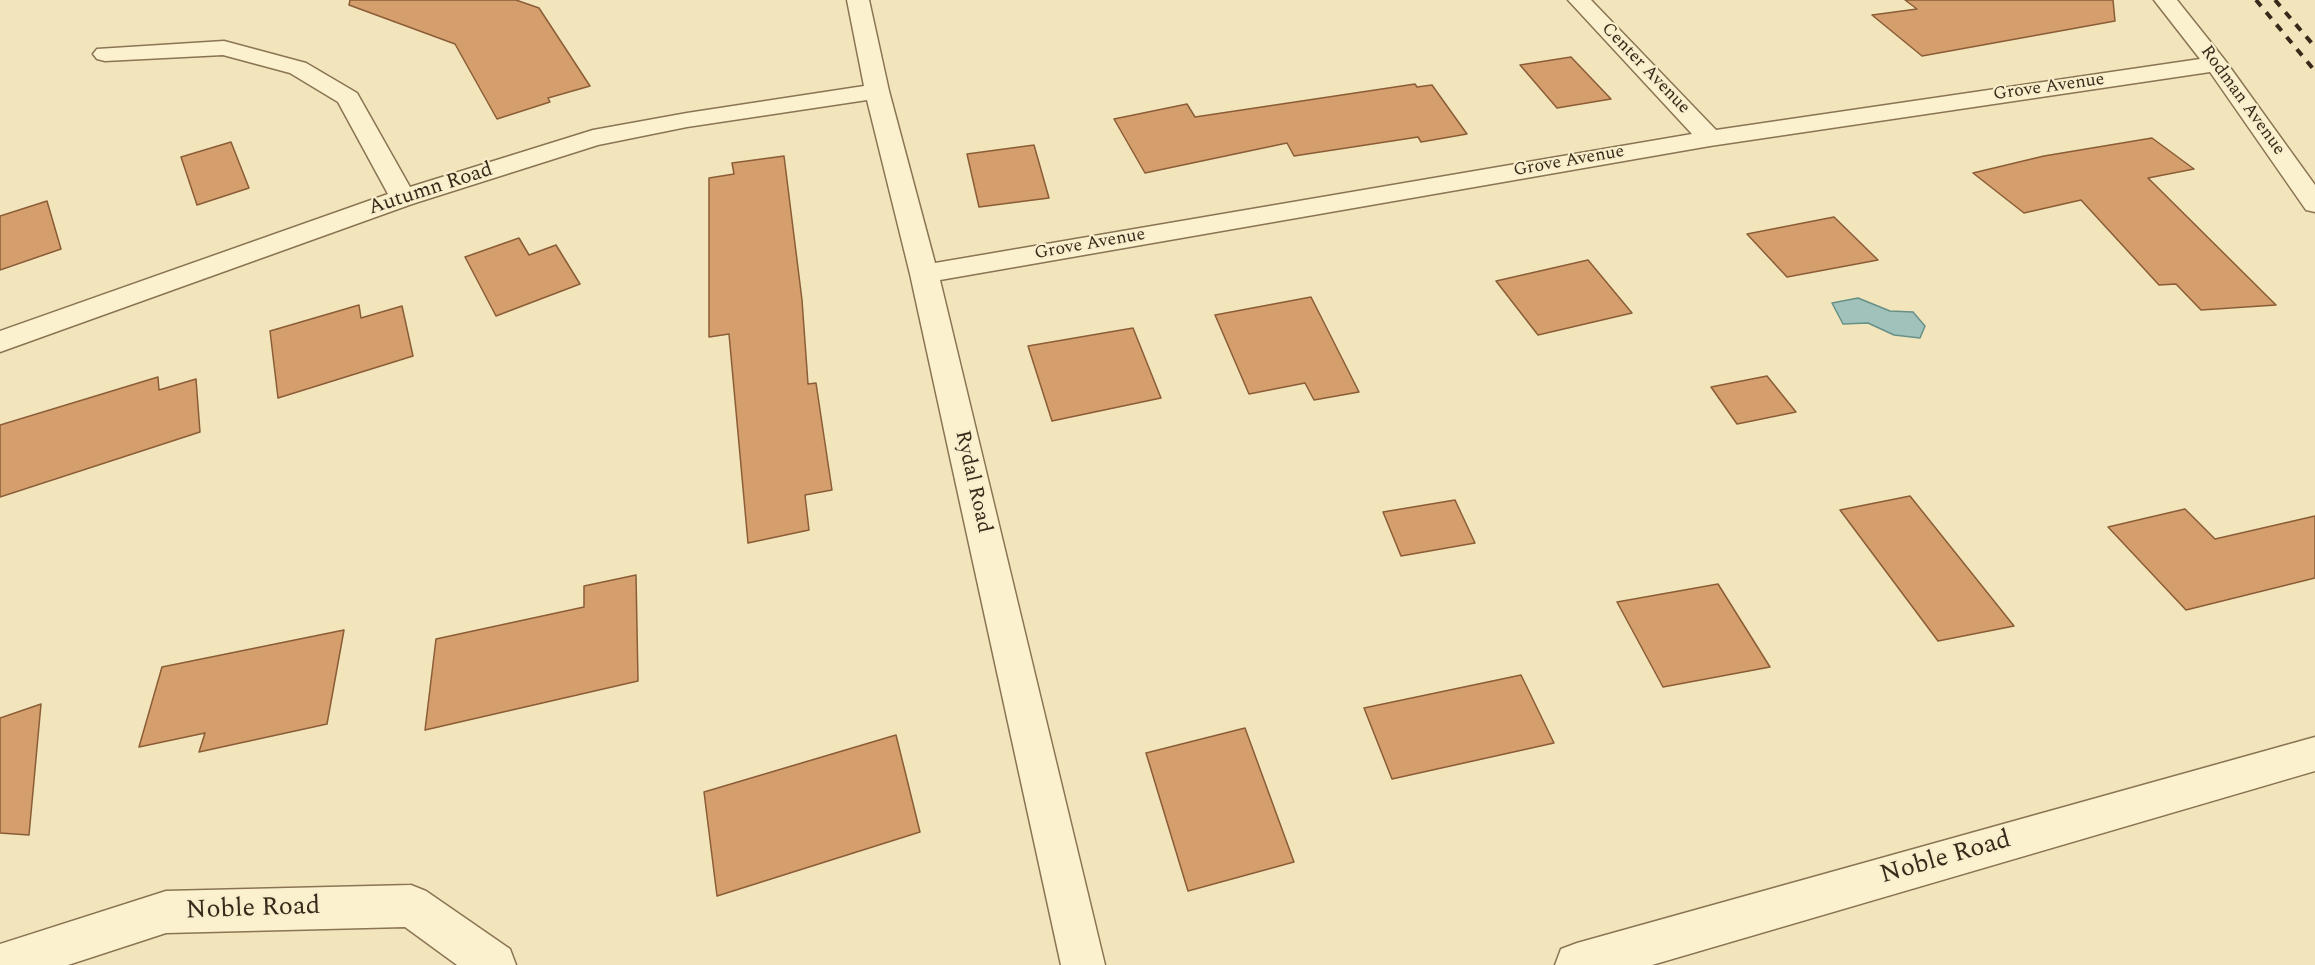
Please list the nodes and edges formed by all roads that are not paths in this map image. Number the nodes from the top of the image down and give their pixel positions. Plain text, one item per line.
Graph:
1 (858, 0) edge
2 (1579, 0) edge
3 (2165, 0) edge
4 (105, 54) dead end
5 (2217, 64) junction
6 (877, 92) junction
7 (1710, 138) junction
8 (403, 198) junction
9 (2315, 204) edge
10 (924, 274) junction
11 (0, 342) edge
12 (2315, 754) edge
13 (2, 965) edge
14 (494, 965) edge
15 (1083, 965) edge
16 (1577, 965) edge

1 - 6 street, Rydal Road
2 - 7 street, Center Avenue
3 - 5 street, Rodman Avenue
4 - 8 street
5 - 7 street, Grove Avenue
5 - 9 street, Rodman Avenue
6 - 8 street, Autumn Road
6 - 10 street, Rydal Road
7 - 10 street, Grove Avenue
8 - 11 street, Autumn Road
10 - 15 street, Rydal Road
12 - 16 street, Noble Road
13 - 14 street, Noble Road

